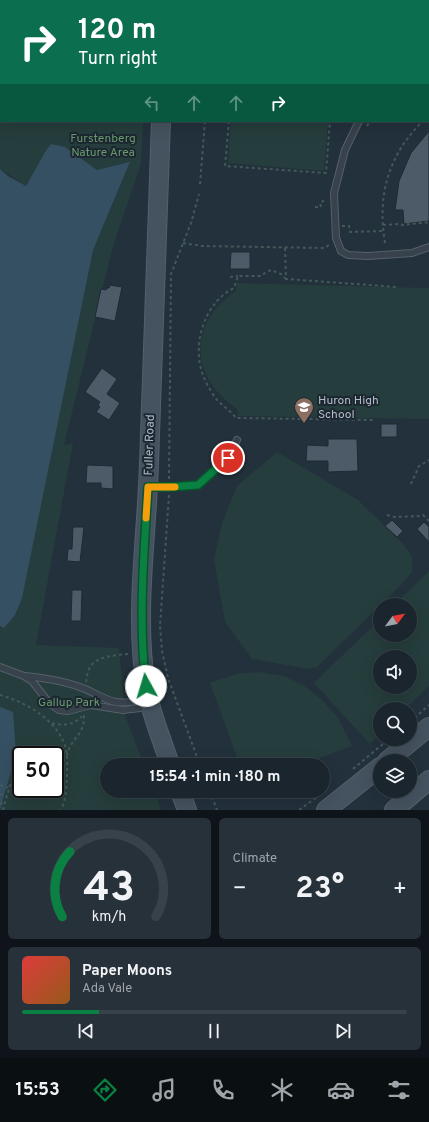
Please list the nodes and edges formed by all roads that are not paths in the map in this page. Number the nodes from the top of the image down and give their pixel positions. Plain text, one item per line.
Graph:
1 (161, 122) edge
2 (359, 122) edge
3 (429, 247) edge
4 (237, 440) dead end
5 (148, 487) junction
6 (0, 668) edge
7 (24, 676) junction
8 (150, 703) junction
9 (429, 726) edge
10 (395, 754) edge
11 (167, 758) edge
12 (373, 773) edge
13 (429, 780) edge
14 (183, 798) edge
15 (187, 810) edge
16 (326, 810) edge
17 (394, 810) edge

1 - 5 main road, Fuller Road
2 - 3 lane
4 - 5 lane
5 - 8 main road, Fuller Road
6 - 7 lane
7 - 8 lane
7 - 8 lane
8 - 11 main road, Fuller Road
9 - 10 main road
12 - 16 main road
13 - 17 main road
14 - 15 main road

